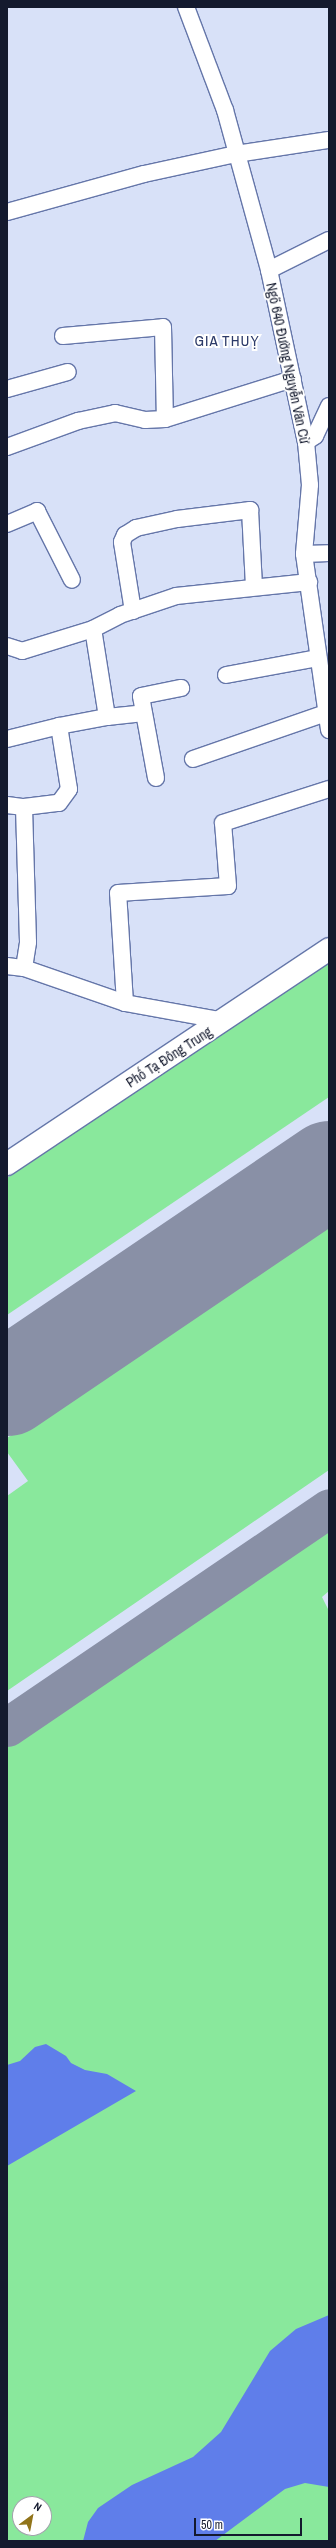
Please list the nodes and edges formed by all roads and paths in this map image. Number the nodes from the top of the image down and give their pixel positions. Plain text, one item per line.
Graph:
1 (186, 7) edge
2 (329, 140) edge
3 (236, 154) junction
4 (7, 212) edge
5 (329, 240) edge
6 (269, 270) junction
7 (63, 336) dead end
8 (68, 372) dead end
9 (292, 379) junction
10 (7, 389) edge
11 (329, 406) edge
12 (165, 419) junction
13 (306, 442) junction
14 (8, 443) edge
15 (7, 524) edge
16 (329, 553) edge
17 (304, 554) junction
18 (72, 580) dead end
19 (309, 582) junction
20 (254, 587) junction
21 (132, 611) junction
22 (93, 629) junction
23 (7, 646) edge
24 (318, 658) junction
25 (226, 675) dead end
26 (324, 677) edge
27 (181, 688) dead end
28 (144, 713) junction
29 (326, 713) junction
30 (107, 717) junction
31 (59, 726) junction
32 (329, 730) edge
33 (7, 739) edge
34 (193, 759) dead end
35 (156, 778) dead end
36 (329, 789) edge
37 (7, 805) edge
38 (24, 807) junction
39 (329, 949) edge
40 (7, 966) edge
41 (24, 968) junction
42 (125, 1003) junction
43 (224, 1021) junction
44 (7, 1164) edge

1 - 3 street, Ngõ 640 Đường Nguyễn Văn Cừ
2 - 3 street
3 - 4 street
3 - 6 street, Ngõ 640 Đường Nguyễn Văn Cừ
5 - 6 street
6 - 9 street, Ngõ 640 Đường Nguyễn Văn Cừ
7 - 12 street
8 - 10 street
9 - 12 street
9 - 13 street, Ngõ 640 Đường Nguyễn Văn Cừ
11 - 13 street
12 - 14 street
13 - 17 street, Ngõ 640 Đường Nguyễn Văn Cừ
15 - 18 street
16 - 17 street
17 - 19 street, Ngõ 640 Đường Nguyễn Văn Cừ
19 - 20 street
19 - 24 street, Ngõ 640 Đường Nguyễn Văn Cừ
20 - 21 street
20 - 21 street
21 - 22 street
22 - 23 street
22 - 30 street
24 - 25 street
24 - 26 street, Ngõ 640 Đường Nguyễn Văn Cừ
26 - 29 street, Ngõ 640 Đường Nguyễn Văn Cừ
27 - 28 street
28 - 30 street
28 - 35 street
29 - 32 street, Ngõ 640 Đường Nguyễn Văn Cừ
29 - 34 street
30 - 31 street
31 - 33 street
31 - 38 street
36 - 42 street
37 - 38 street
38 - 41 street
39 - 43 street, Phố Tạ Đông Trung
40 - 41 street
41 - 42 street
42 - 43 street
43 - 44 street, Phố Tạ Đông Trung

